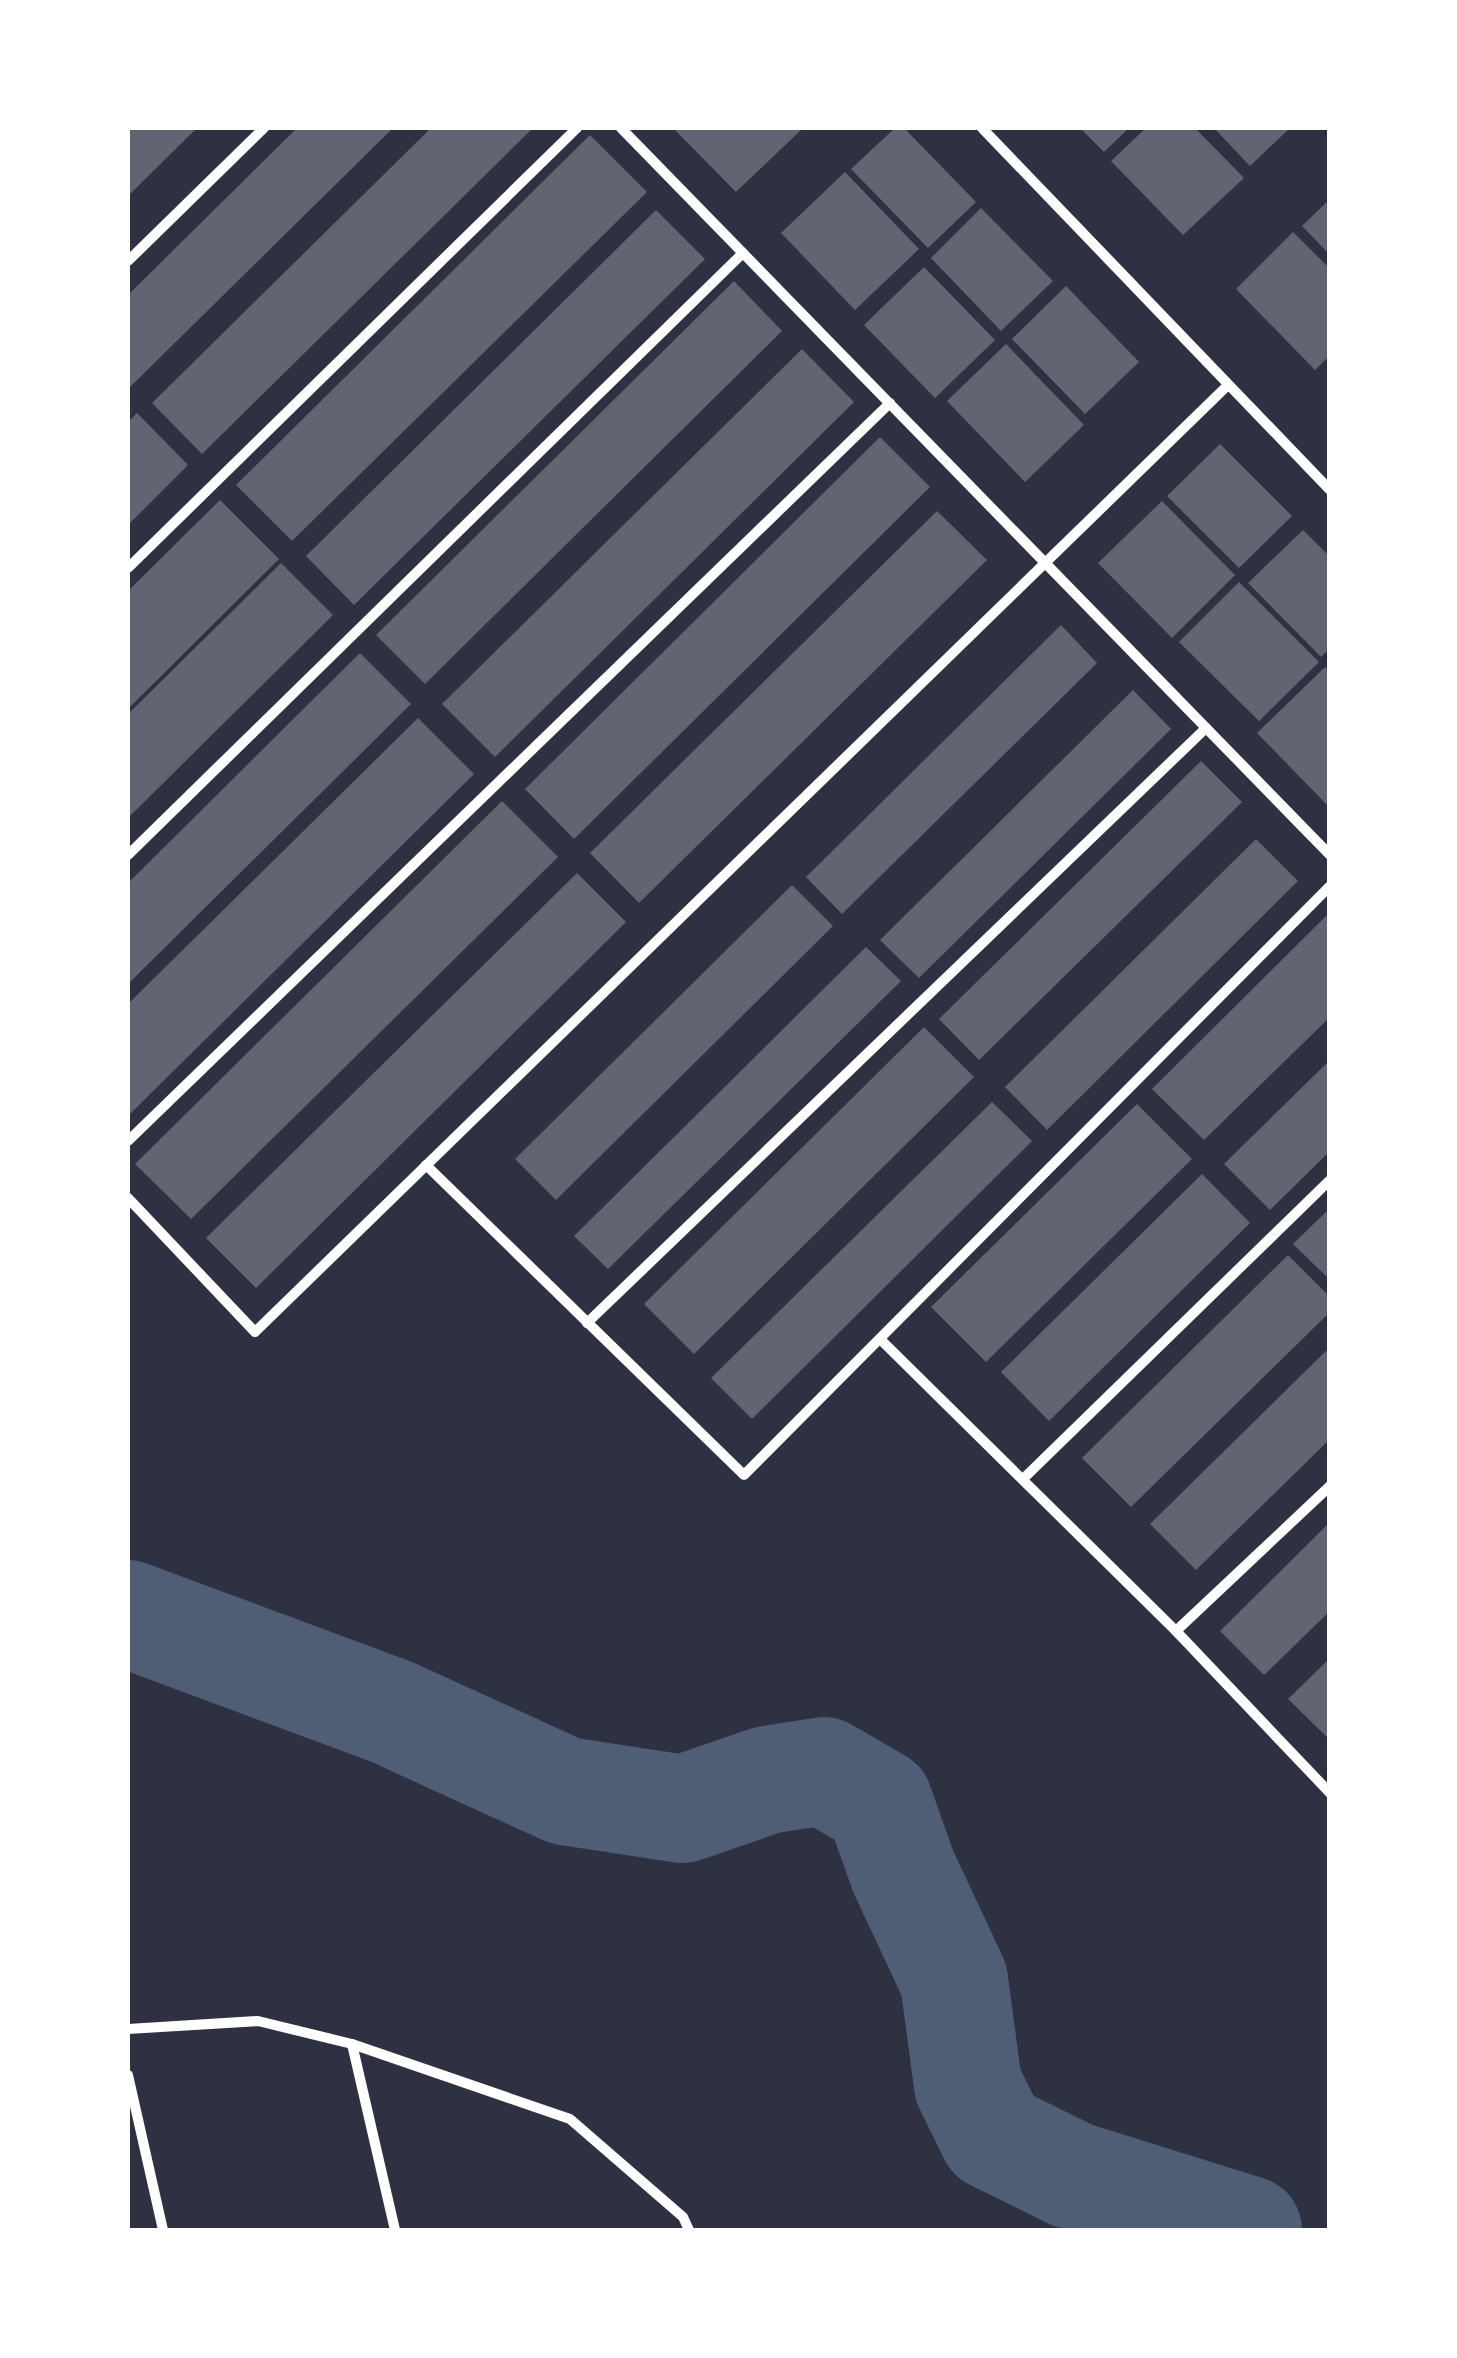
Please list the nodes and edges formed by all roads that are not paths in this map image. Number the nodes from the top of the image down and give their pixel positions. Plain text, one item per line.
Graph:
1 (264, 128) edge
2 (576, 128) edge
3 (621, 128) edge
4 (982, 128) edge
5 (743, 252) junction
6 (128, 260) edge
7 (1228, 385) junction
8 (890, 404) junction
9 (1330, 490) edge
10 (1046, 564) junction
11 (128, 568) edge
12 (1206, 728) junction
13 (128, 855) edge
14 (1330, 855) edge
15 (1330, 886) edge
16 (128, 1141) edge
17 (426, 1165) junction
18 (1330, 1180) edge
19 (128, 1198) edge
20 (587, 1322) junction
21 (880, 1338) junction
22 (1023, 1479) junction
23 (1330, 1486) edge
24 (1176, 1632) junction
25 (1330, 1793) edge
26 (128, 2029) edge
27 (352, 2044) junction
28 (128, 2075) edge
29 (163, 2230) edge
30 (395, 2230) edge
31 (689, 2230) edge

1 - 6 street
2 - 11 street
3 - 5 street
4 - 7 street
5 - 8 street
5 - 13 street
7 - 9 street
7 - 10 street
8 - 10 street
8 - 16 street
10 - 12 street
10 - 17 street
12 - 14 street
12 - 20 street
15 - 21 street
17 - 19 street
17 - 20 street
18 - 22 street
20 - 21 street
21 - 22 street
22 - 24 street
23 - 24 street
24 - 25 street
26 - 27 street
27 - 30 street
27 - 31 street
28 - 29 street

